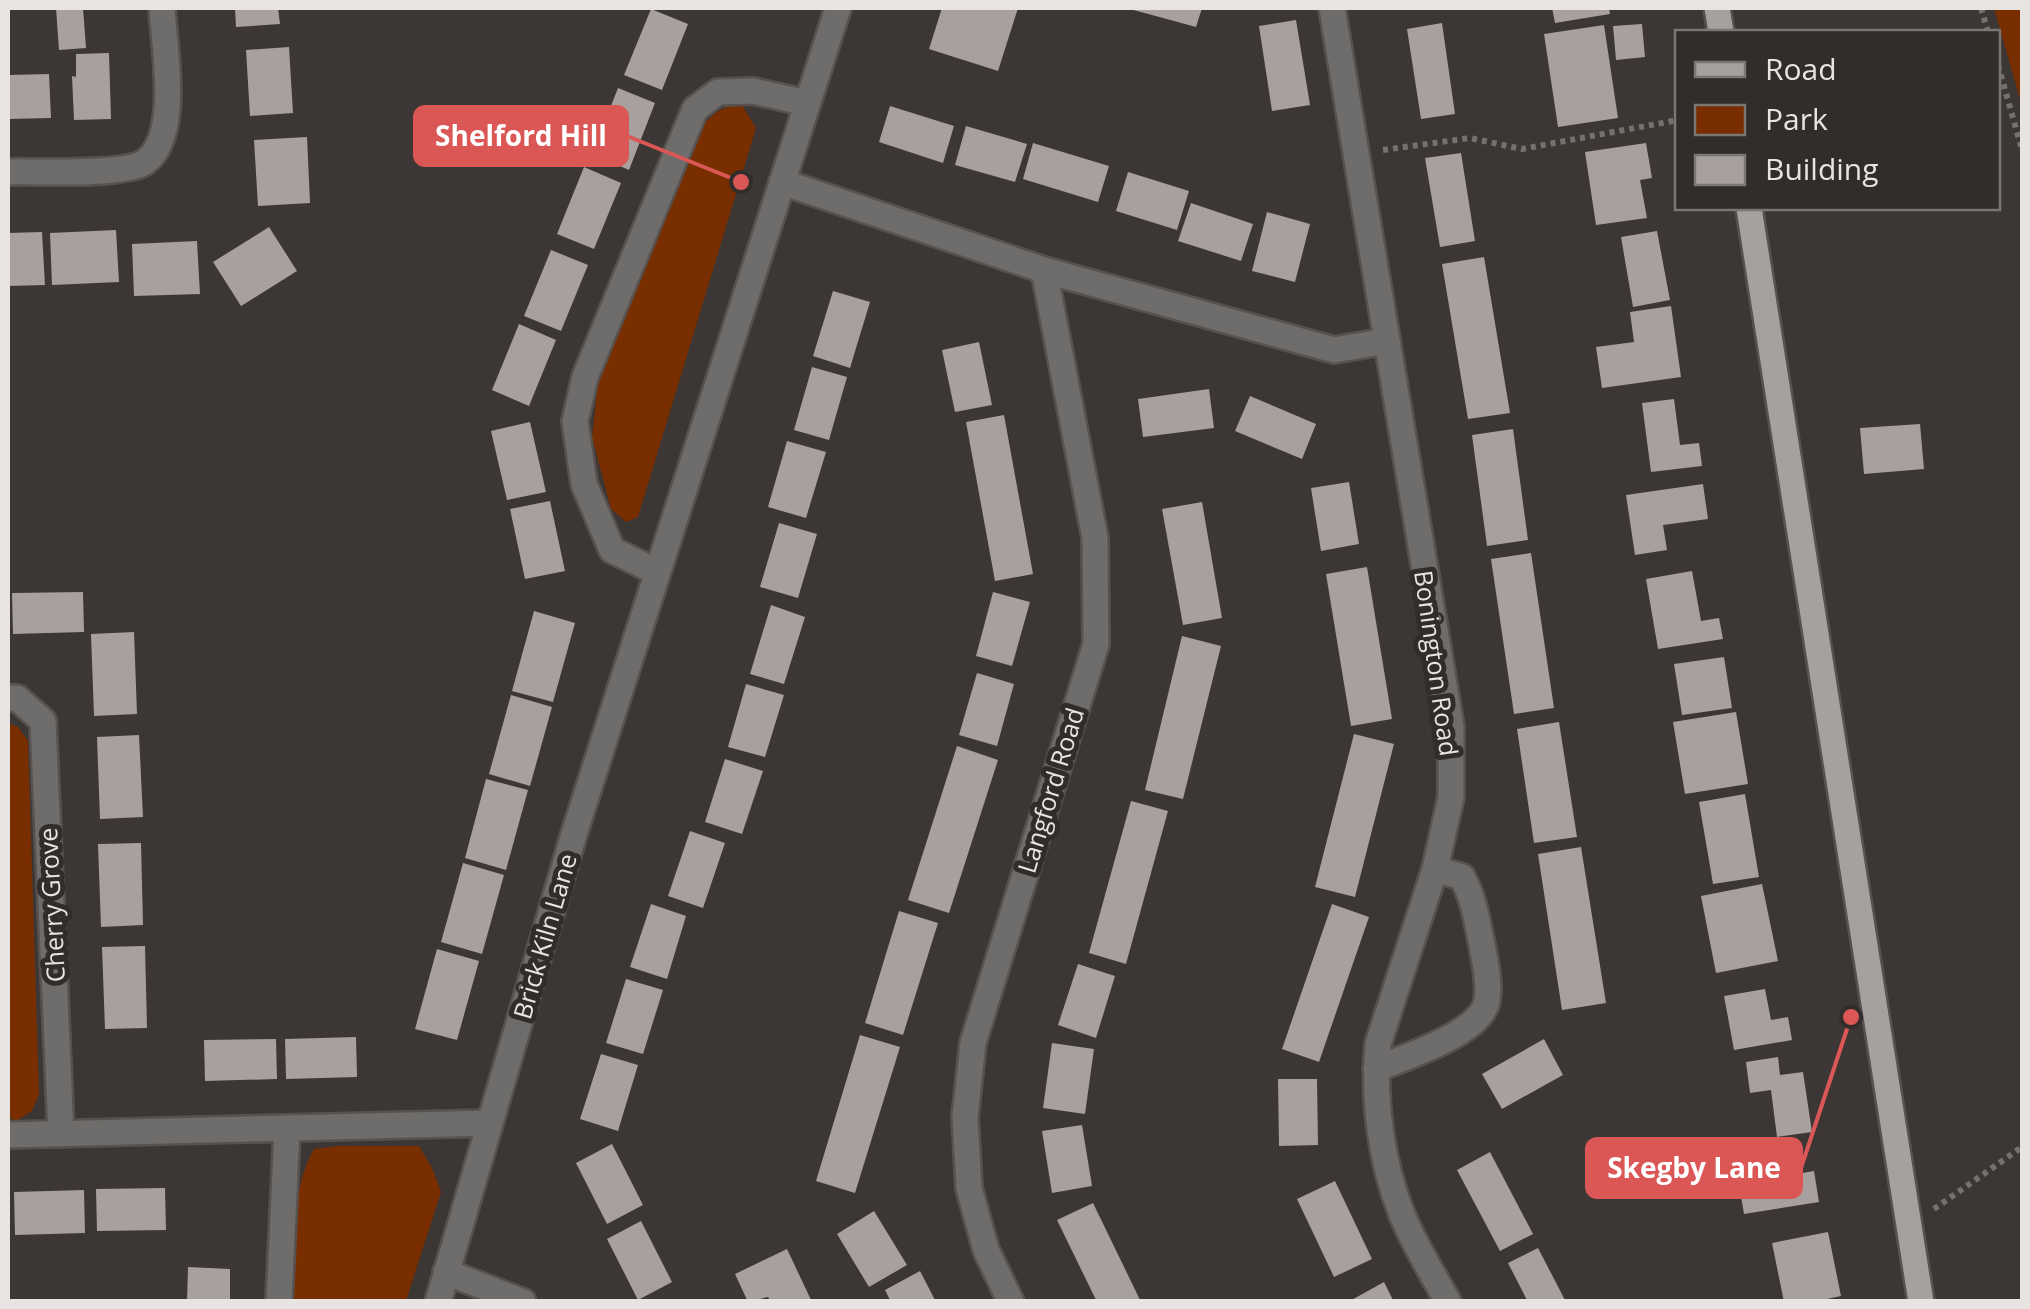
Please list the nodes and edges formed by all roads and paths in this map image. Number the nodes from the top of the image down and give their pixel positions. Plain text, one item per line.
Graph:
1 (162, 8) edge
2 (838, 8) edge
3 (1332, 8) edge
4 (2000, 72) edge
5 (807, 104) junction
6 (1675, 121) edge
7 (2022, 150) edge
8 (1358, 154) junction
9 (8, 172) edge
10 (782, 182) junction
11 (1748, 210) edge
12 (1044, 270) junction
13 (1387, 341) junction
14 (657, 572) junction
15 (8, 698) edge
16 (1435, 869) junction
17 (1376, 1069) junction
18 (490, 1122) junction
19 (287, 1129) junction
20 (8, 1134) edge
21 (61, 1134) junction
22 (2022, 1147) edge
23 (1909, 1226) junction
24 (446, 1272) junction
25 (279, 1302) edge
26 (438, 1302) edge
27 (523, 1302) edge
28 (1011, 1302) edge
29 (1448, 1302) edge
30 (1921, 1302) edge

1 - 9 street
2 - 5 street, Brick Kiln Lane
3 - 8 street, Bonington Road
4 - 7 path
5 - 10 street, Brick Kiln Lane
5 - 14 street
6 - 8 path
8 - 13 street, Bonington Road
10 - 12 street
10 - 14 street, Brick Kiln Lane
11 - 23 main road
12 - 13 street
12 - 28 street, Langford Road
13 - 16 street, Bonington Road
14 - 18 street, Brick Kiln Lane
15 - 21 street, Cherry Grove
16 - 17 street, Bonington Road
16 - 17 street
17 - 29 street, Bonington Road
18 - 19 street
18 - 24 street, Brick Kiln Lane
19 - 21 street
19 - 25 street
20 - 21 street
22 - 23 path
23 - 30 main road
24 - 26 street, Brick Kiln Lane
24 - 27 street

